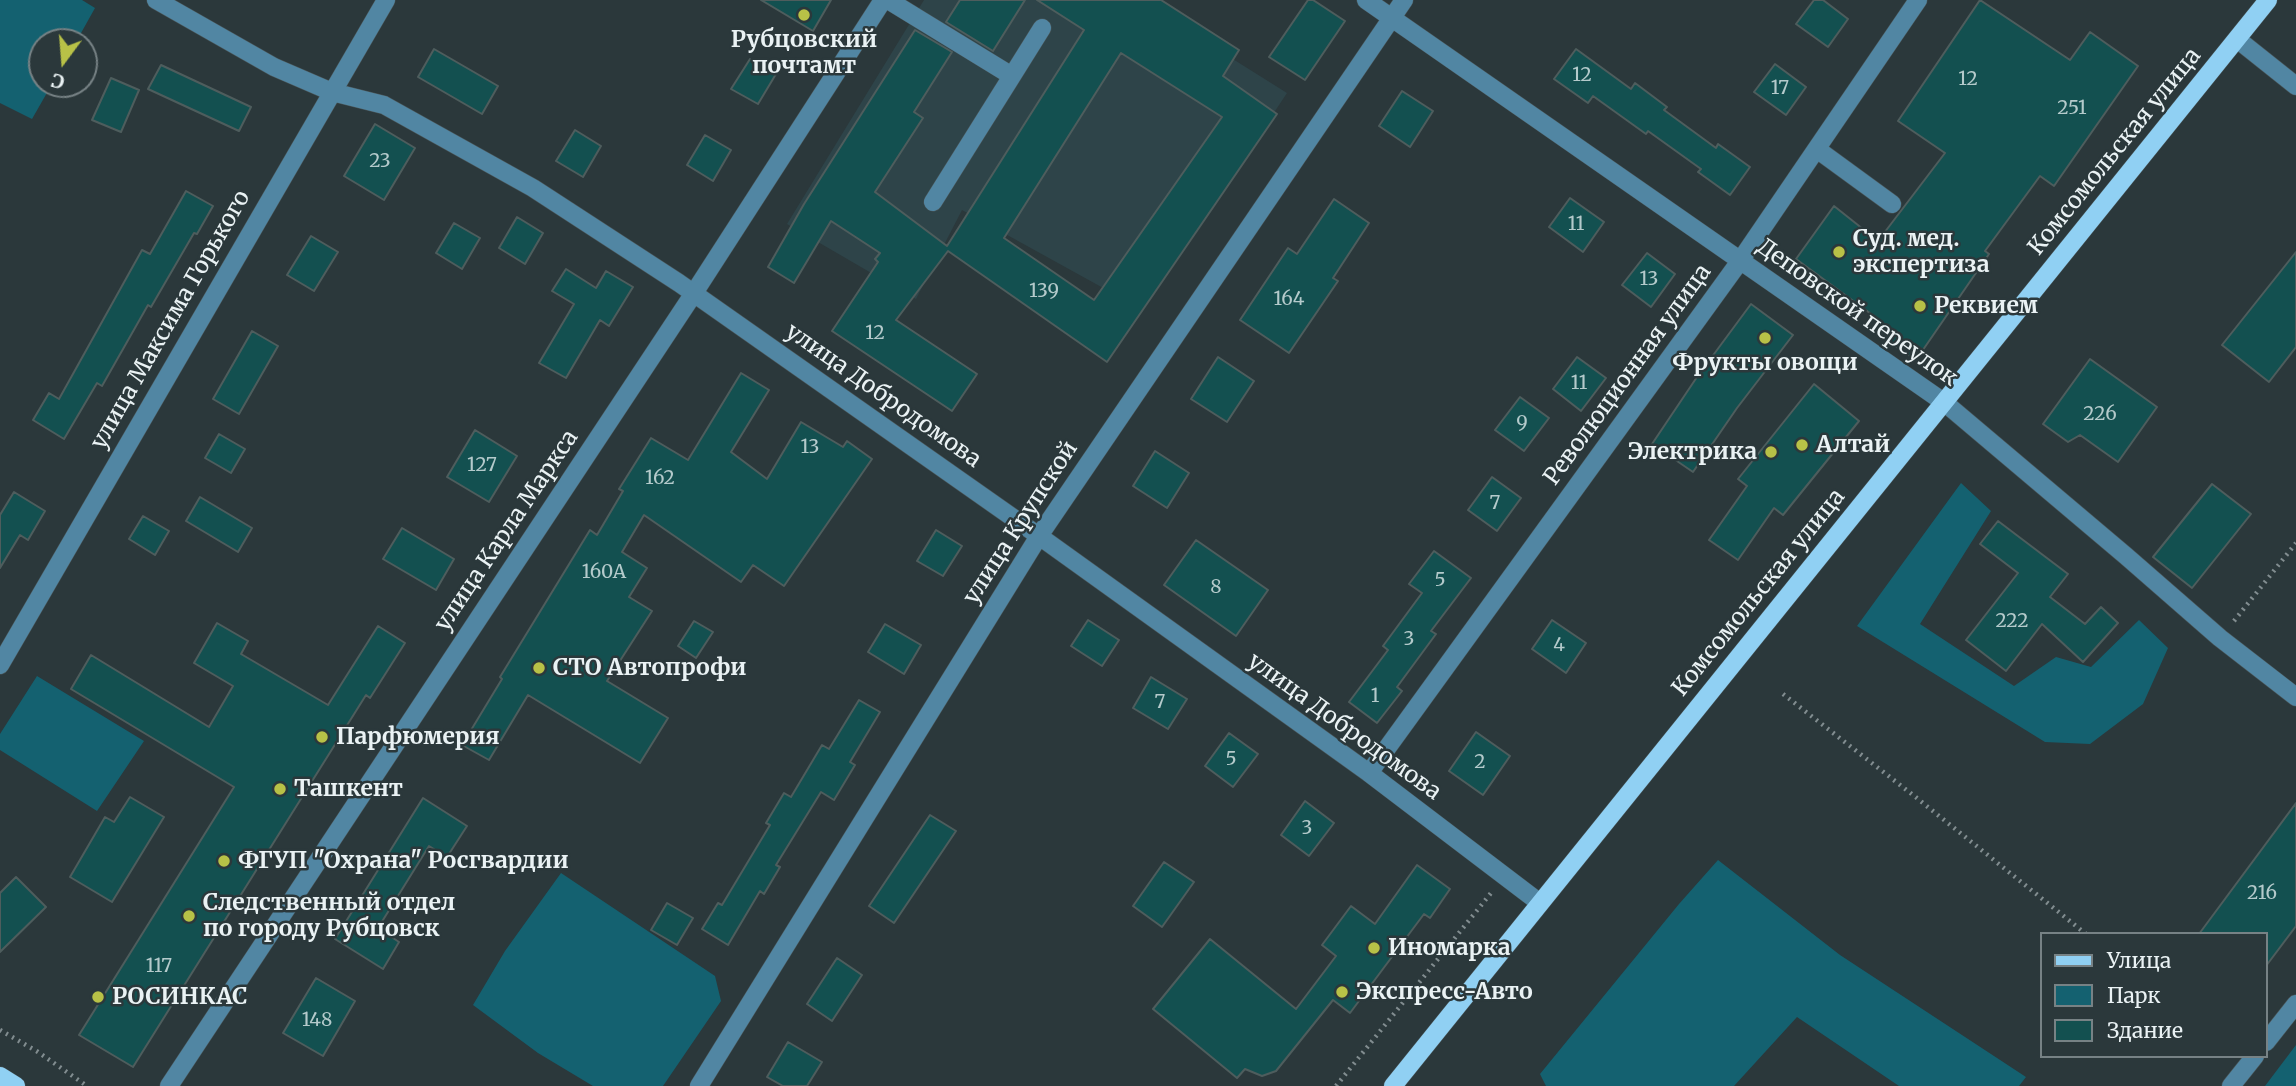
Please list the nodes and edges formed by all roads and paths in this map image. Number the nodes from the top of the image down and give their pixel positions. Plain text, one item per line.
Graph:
1 (156, 0) edge
2 (386, 0) edge
3 (886, 0) edge
4 (1366, 0) edge
5 (1404, 0) edge
6 (1917, 0) edge
7 (2268, 0) edge
8 (1393, 18) junction
9 (1042, 27) dead end
10 (2237, 39) junction
11 (1012, 76) junction
12 (2296, 86) edge
13 (332, 92) junction
14 (1818, 150) junction
15 (933, 202) dead end
16 (1892, 204) dead end
17 (1741, 261) junction
18 (694, 293) junction
19 (1945, 403) junction
20 (1039, 536) junction
21 (2296, 543) edge
22 (2220, 638) junction
23 (0, 665) edge
24 (1783, 694) dead end
25 (2296, 697) edge
26 (1369, 773) junction
27 (1505, 876) junction
28 (1541, 903) junction
29 (2084, 932) edge
30 (2296, 1004) edge
31 (0, 1030) edge
32 (2268, 1039) edge
33 (2253, 1058) edge
34 (0, 1076) edge
35 (16, 1086) edge
36 (87, 1086) edge
37 (169, 1086) edge
38 (699, 1086) edge
39 (1336, 1086) edge
40 (1394, 1086) edge
41 (2231, 1086) edge

1 - 13 street, улица Добродомова
2 - 13 street, улица Максима Горького
3 - 11 street
3 - 18 street, улица Карла Маркса
4 - 8 street, Деповской переулок
5 - 8 street, улица Крупской
6 - 14 street, Революционная улица
7 - 10 main road, Комсомольская улица
8 - 17 street, Деповской переулок
8 - 20 street, улица Крупской
9 - 11 street
10 - 12 street
10 - 19 main road, Комсомольская улица
11 - 15 street
13 - 18 street, улица Добродомова
13 - 23 street, улица Максима Горького
14 - 16 street
14 - 17 street, Революционная улица
17 - 19 street, Деповской переулок
17 - 26 street, Революционная улица
18 - 20 street, улица Добродомова
18 - 37 street, улица Карла Маркса
19 - 22 street, Деповской переулок
19 - 28 main road, Комсомольская улица
20 - 26 street, улица Добродомова
20 - 38 street, улица Крупской
21 - 22 path
22 - 25 street, Деповской переулок
24 - 29 path
26 - 27 street, улица Добродомова
27 - 28 street, улица Добродомова
27 - 39 path
28 - 40 main road, Комсомольская улица
30 - 32 street
31 - 36 path
33 - 41 street
34 - 35 main road

